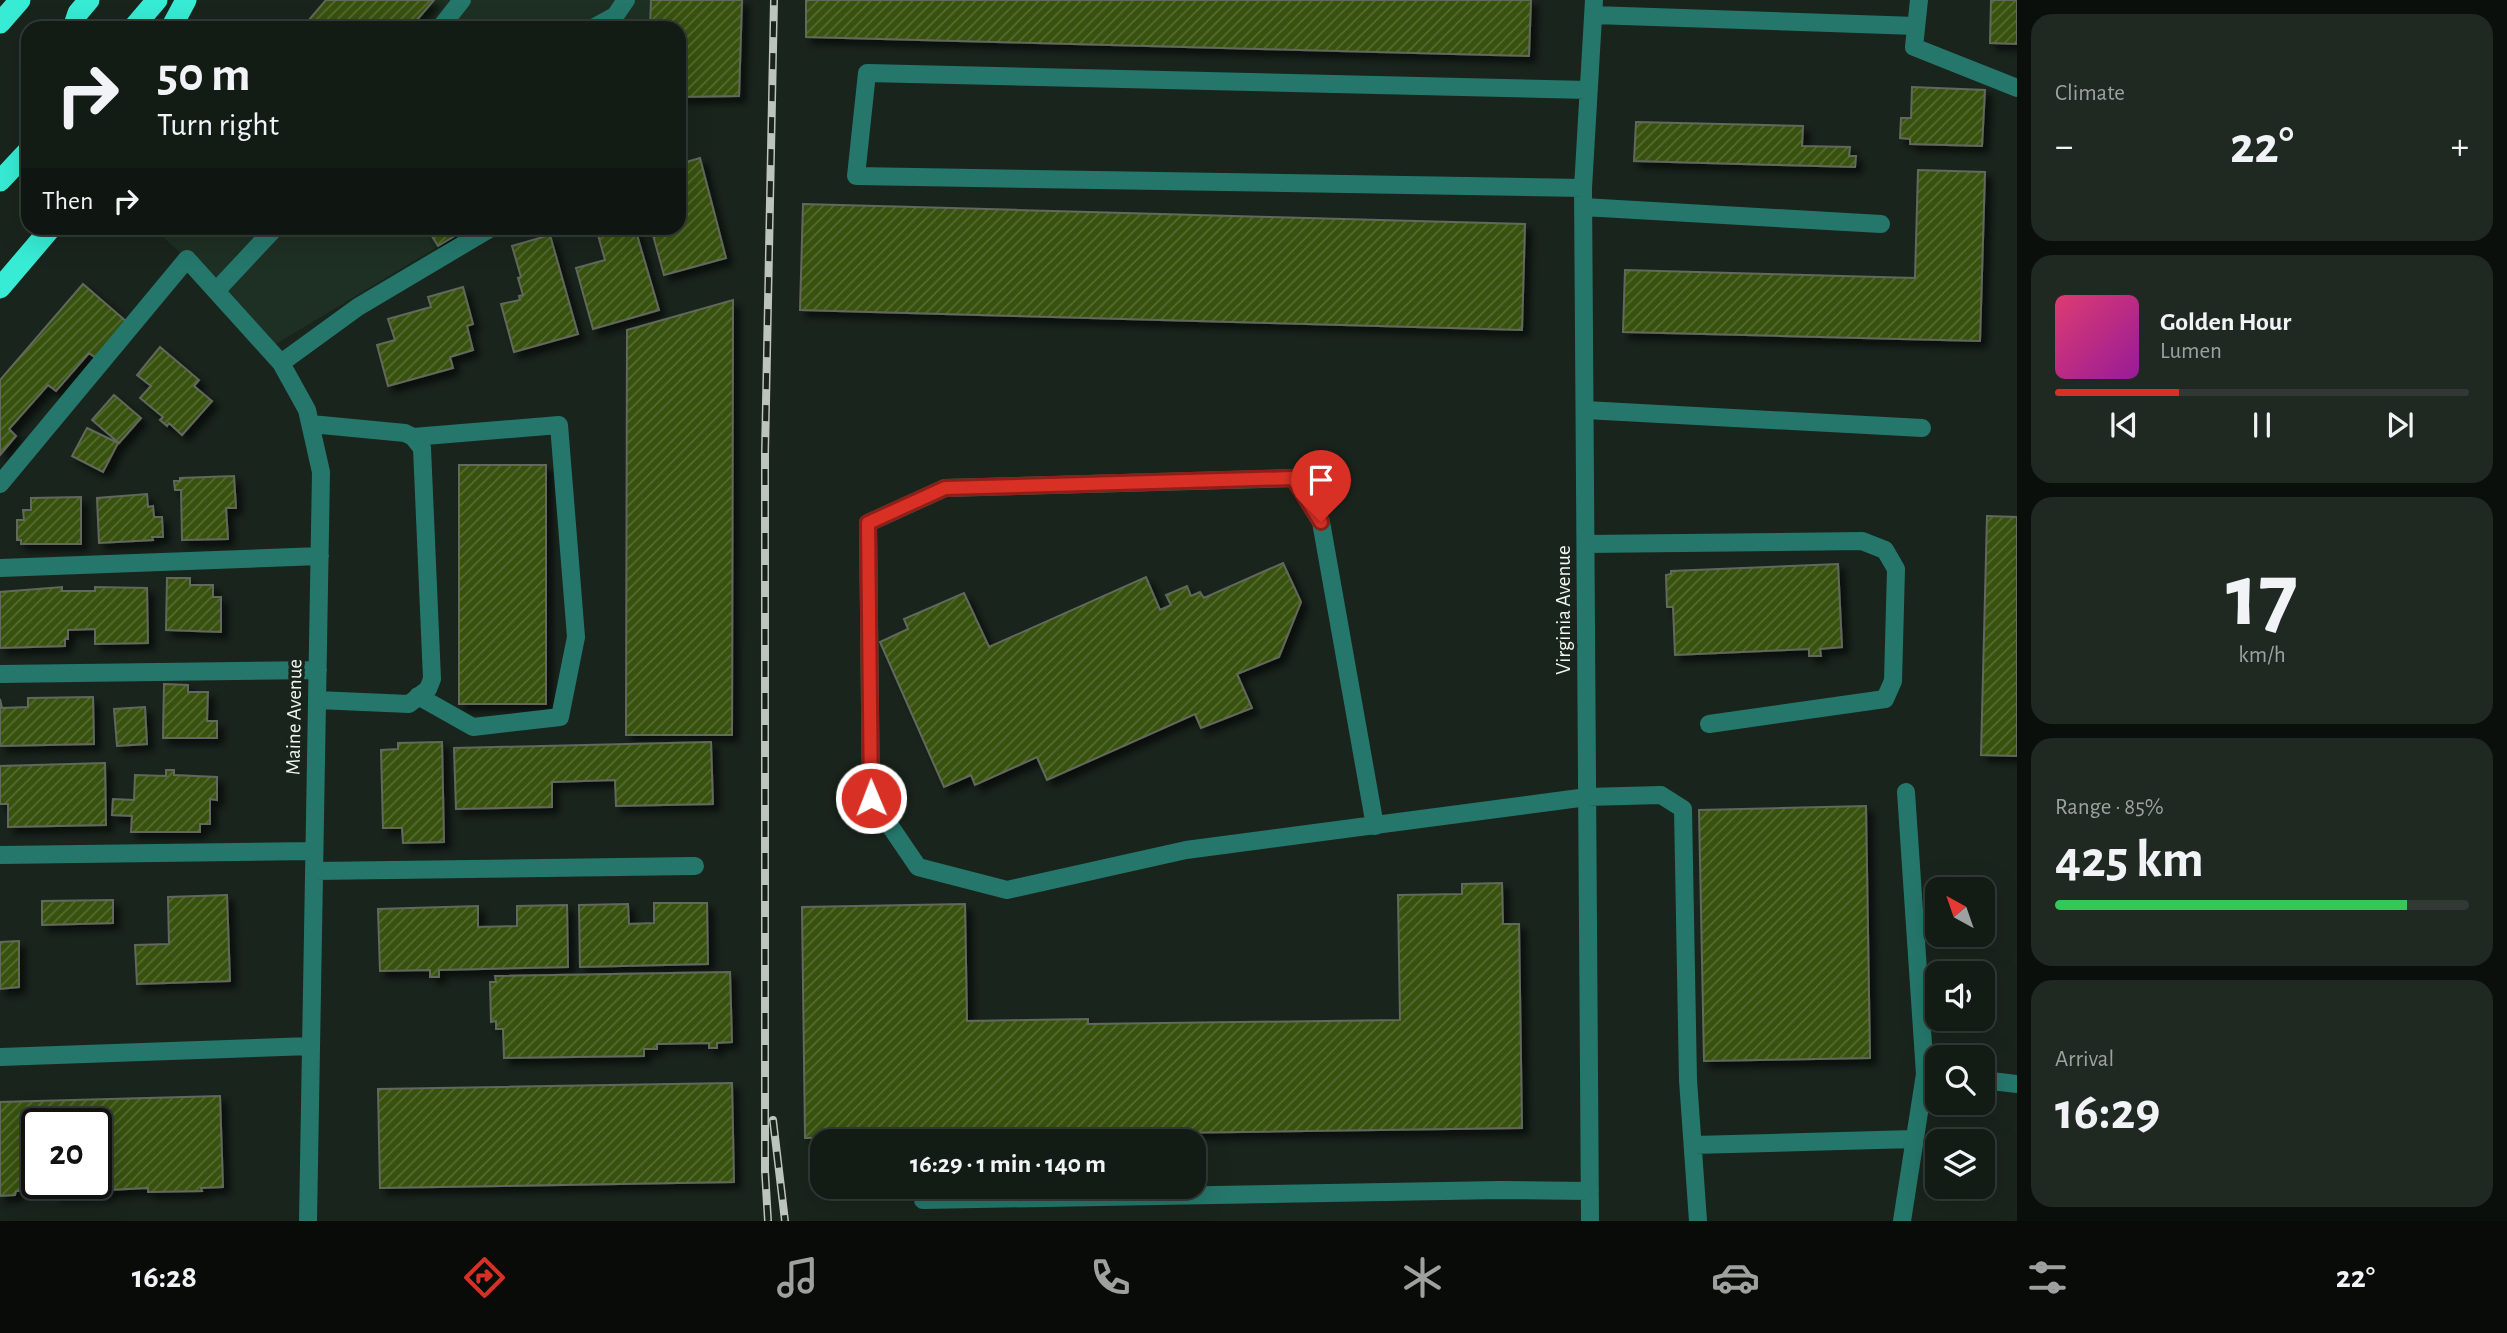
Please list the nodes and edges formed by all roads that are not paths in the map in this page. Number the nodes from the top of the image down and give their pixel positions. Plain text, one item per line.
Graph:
1 (20, 0) edge
2 (89, 0) edge
3 (157, 0) edge
4 (186, 0) edge
5 (462, 0) edge
6 (626, 0) edge
7 (1919, 0) edge
8 (1594, 8) edge
9 (75, 21) edge
10 (139, 21) edge
11 (175, 21) edge
12 (446, 21) edge
13 (606, 21) edge
14 (0, 23) edge
15 (1916, 26) junction
16 (2017, 88) edge
17 (1588, 90) junction
18 (21, 158) edge
19 (0, 181) edge
20 (1583, 188) junction
21 (1583, 207) junction
22 (1881, 224) dead end
23 (45, 235) edge
24 (268, 235) edge
25 (479, 235) edge
26 (0, 288) edge
27 (216, 291) junction
28 (281, 363) junction
29 (1585, 410) junction
30 (310, 424) junction
31 (1922, 428) dead end
32 (413, 438) junction
33 (0, 484) edge
34 (1586, 544) junction
35 (320, 556) junction
36 (0, 568) edge
37 (318, 670) junction
38 (0, 674) edge
39 (418, 696) junction
40 (317, 700) junction
41 (1709, 723) dead end
42 (1906, 792) dead end
43 (1587, 797) junction
44 (1375, 825) junction
45 (314, 851) junction
46 (0, 855) edge
47 (695, 866) dead end
48 (314, 871) junction
49 (1928, 1045) edge
50 (311, 1046) junction
51 (0, 1057) edge
52 (1995, 1081) edge
53 (2017, 1084) edge
54 (1925, 1098) edge
55 (1914, 1139) junction
56 (1693, 1144) junction
57 (1590, 1191) junction
58 (923, 1200) dead end
59 (308, 1221) edge
60 (1590, 1221) edge
61 (1698, 1221) edge
62 (1902, 1221) edge

1 - 14 highway
2 - 9 highway
3 - 10 highway
4 - 11 highway
5 - 12 street
6 - 13 street
7 - 15 street
8 - 15 street
8 - 17 street, Virginia Avenue
15 - 16 street
17 - 20 street, Virginia Avenue
17 - 20 street
18 - 19 highway
20 - 21 street, Virginia Avenue
21 - 22 street
21 - 29 street, Virginia Avenue
23 - 26 highway
24 - 27 street
25 - 28 street
27 - 28 street, Maine Avenue
27 - 33 street, Maine Avenue
28 - 30 street, Maine Avenue
29 - 31 street
29 - 34 street, Virginia Avenue
30 - 32 street
30 - 35 street, Maine Avenue
32 - 39 street
32 - 39 street
34 - 41 street
34 - 43 street, Virginia Avenue
35 - 36 street
35 - 37 street, Maine Avenue
37 - 38 street
37 - 40 street, Maine Avenue
39 - 40 street
40 - 45 street, Maine Avenue
42 - 49 street
43 - 44 street
43 - 56 street
43 - 57 street, Virginia Avenue
44 - 44 street
45 - 46 street
45 - 48 street, Maine Avenue
47 - 48 street
48 - 50 street, Maine Avenue
50 - 51 street
50 - 59 street, Maine Avenue
52 - 53 street
54 - 55 street
55 - 56 street
55 - 62 street
56 - 61 street
57 - 58 street
57 - 60 street, Virginia Avenue

